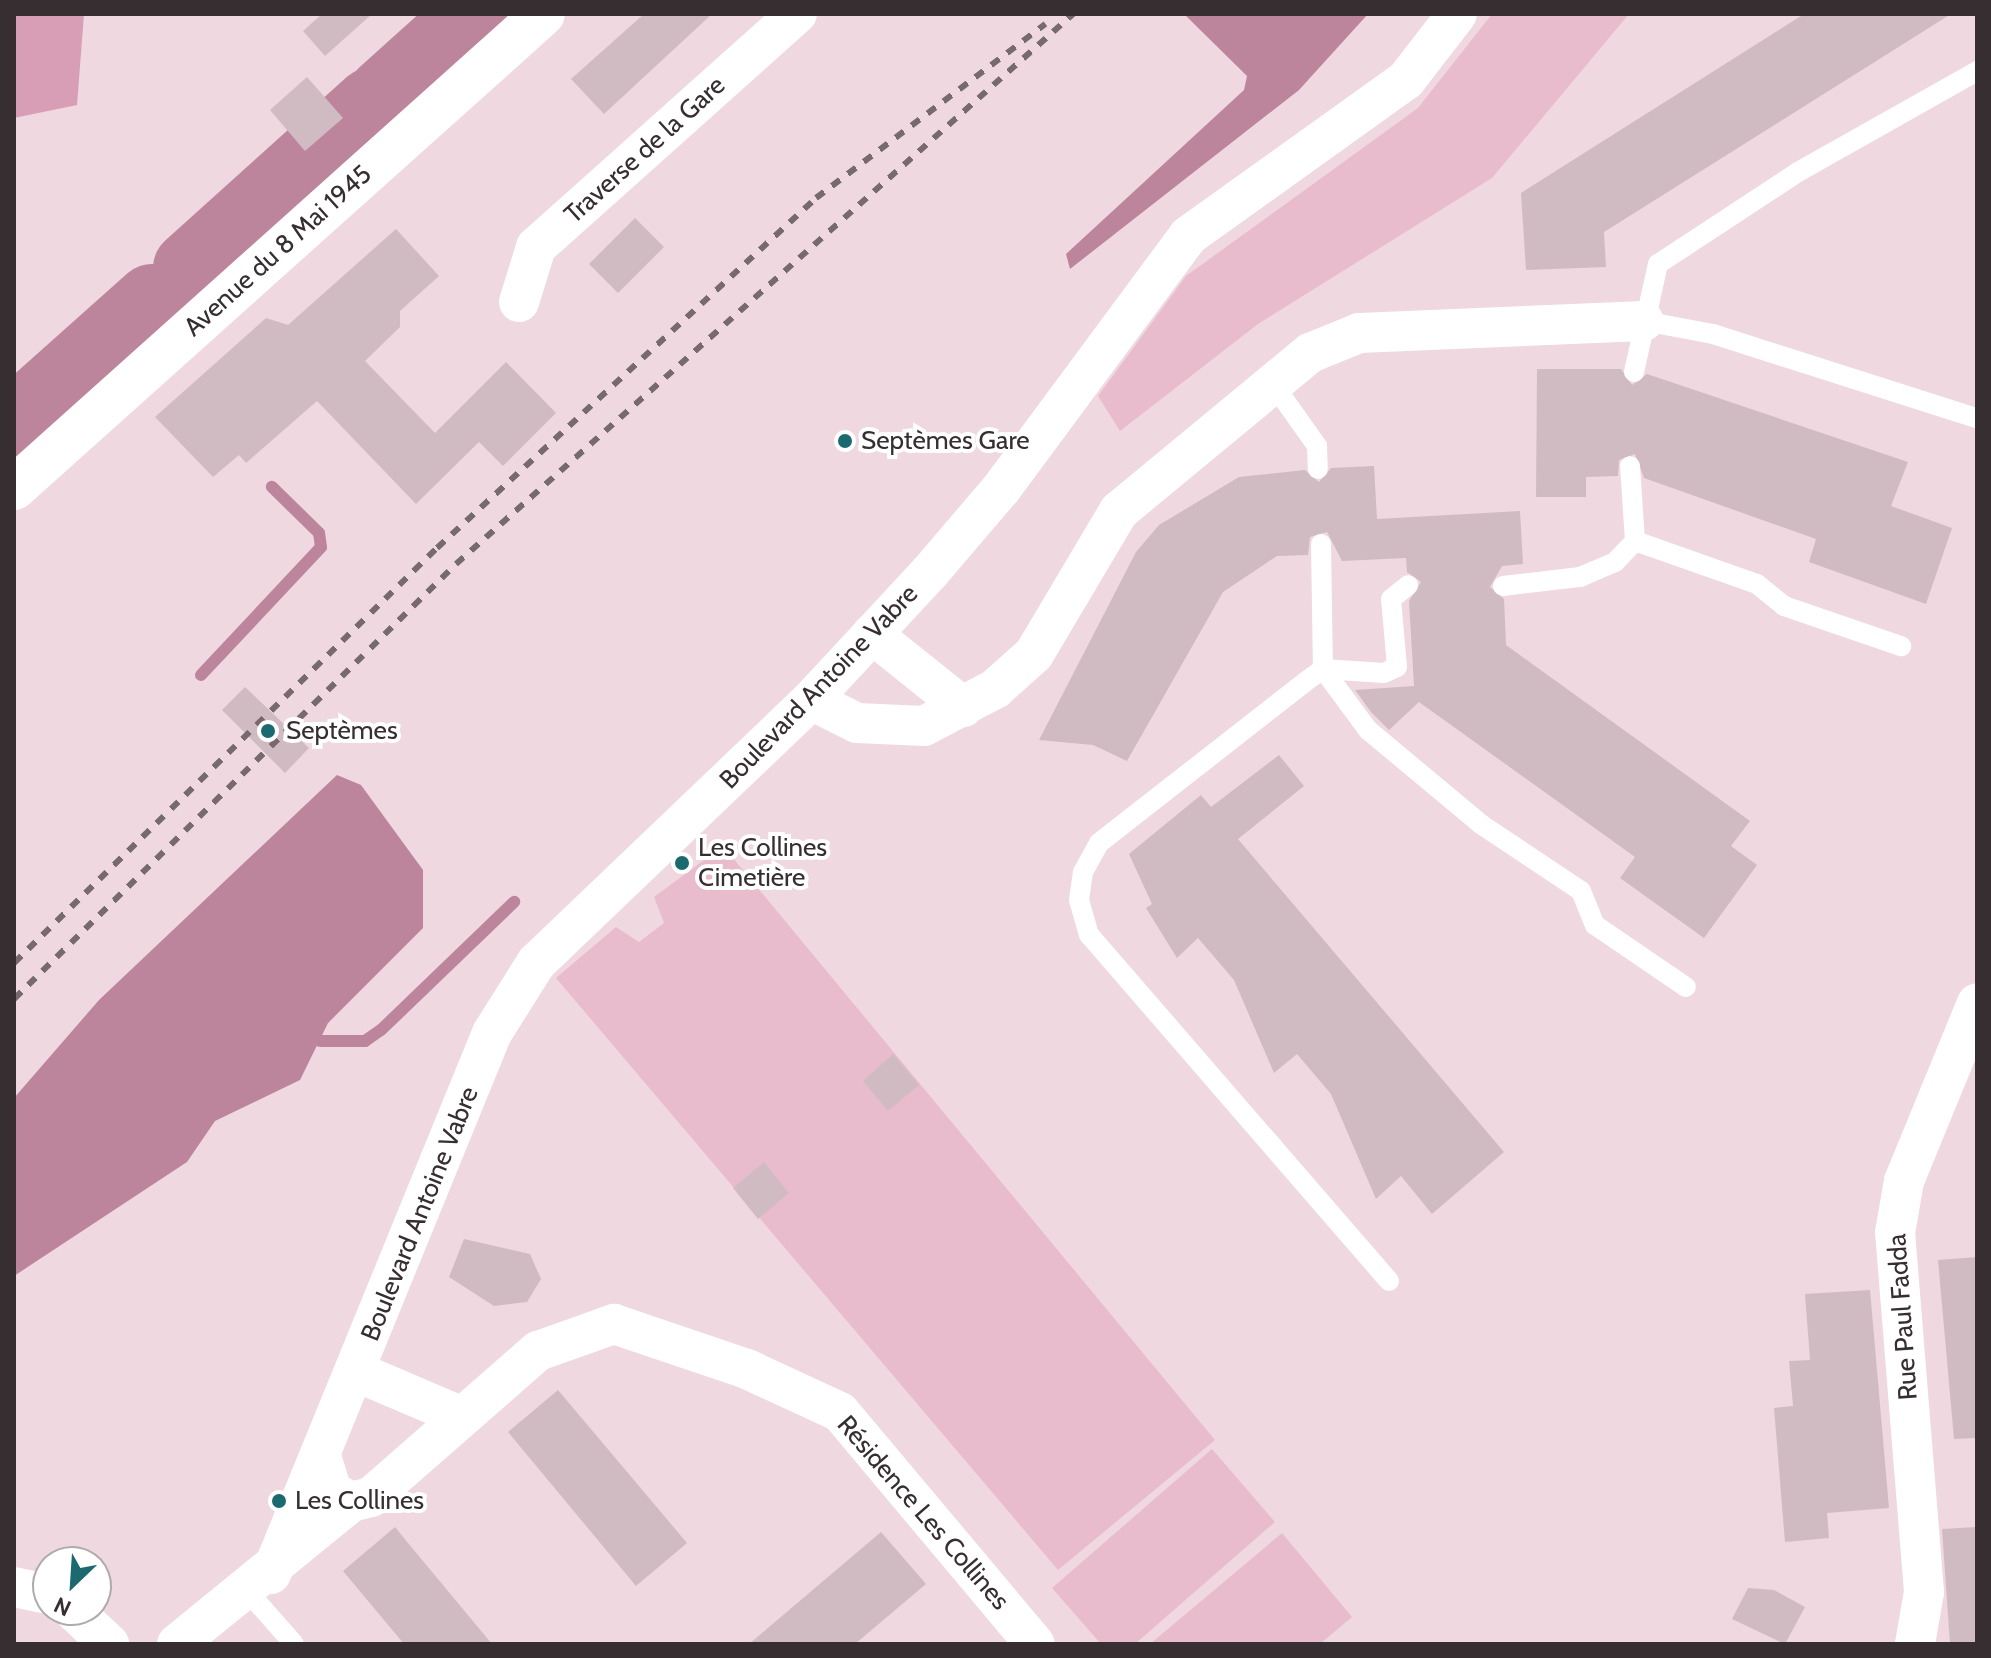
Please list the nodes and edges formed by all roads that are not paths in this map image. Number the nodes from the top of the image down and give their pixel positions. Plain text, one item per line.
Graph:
1 (543, 14) edge
2 (797, 14) edge
3 (1457, 14) edge
4 (1977, 71) edge
5 (519, 302) dead end
6 (1644, 321) junction
7 (1634, 372) dead end
8 (1271, 381) junction
9 (1977, 418) edge
10 (1630, 466) dead end
11 (1318, 469) dead end
12 (14, 488) edge
13 (1635, 541) junction
14 (1321, 544) dead end
15 (1408, 585) dead end
16 (1503, 586) dead end
17 (872, 634) junction
18 (1901, 646) dead end
19 (1323, 669) junction
20 (811, 700) junction
21 (963, 707) junction
22 (1686, 987) dead end
23 (1977, 1003) edge
24 (1389, 1281) dead end
25 (357, 1372) junction
26 (460, 1416) junction
27 (322, 1459) junction
28 (351, 1502) junction
29 (260, 1583) junction
30 (90, 1626) edge
31 (109, 1644) edge
32 (177, 1644) edge
33 (294, 1644) edge
34 (1035, 1644) edge
35 (1915, 1644) edge

1 - 12 main road, Avenue du 8 Mai 1945
2 - 5 street, Traverse de la Gare
3 - 17 street, Boulevard Antoine Vabre
4 - 6 lane
6 - 7 lane
6 - 8 street
6 - 9 lane
8 - 11 lane
8 - 21 street
10 - 13 lane
13 - 16 lane
13 - 18 lane
14 - 19 lane
15 - 19 lane
17 - 20 street, Boulevard Antoine Vabre
17 - 21 street
19 - 22 lane
19 - 24 lane
20 - 21 street
20 - 25 street, Boulevard Antoine Vabre
23 - 35 street, Rue Paul Fadda
25 - 26 street
25 - 27 street, Boulevard Antoine Vabre
26 - 28 street, Résidence Les Collines
26 - 34 street, Résidence Les Collines
27 - 28 street
27 - 29 street, Boulevard Antoine Vabre
28 - 29 street, Résidence Les Collines
29 - 32 street, Résidence Les Collines
29 - 33 lane
30 - 31 street

